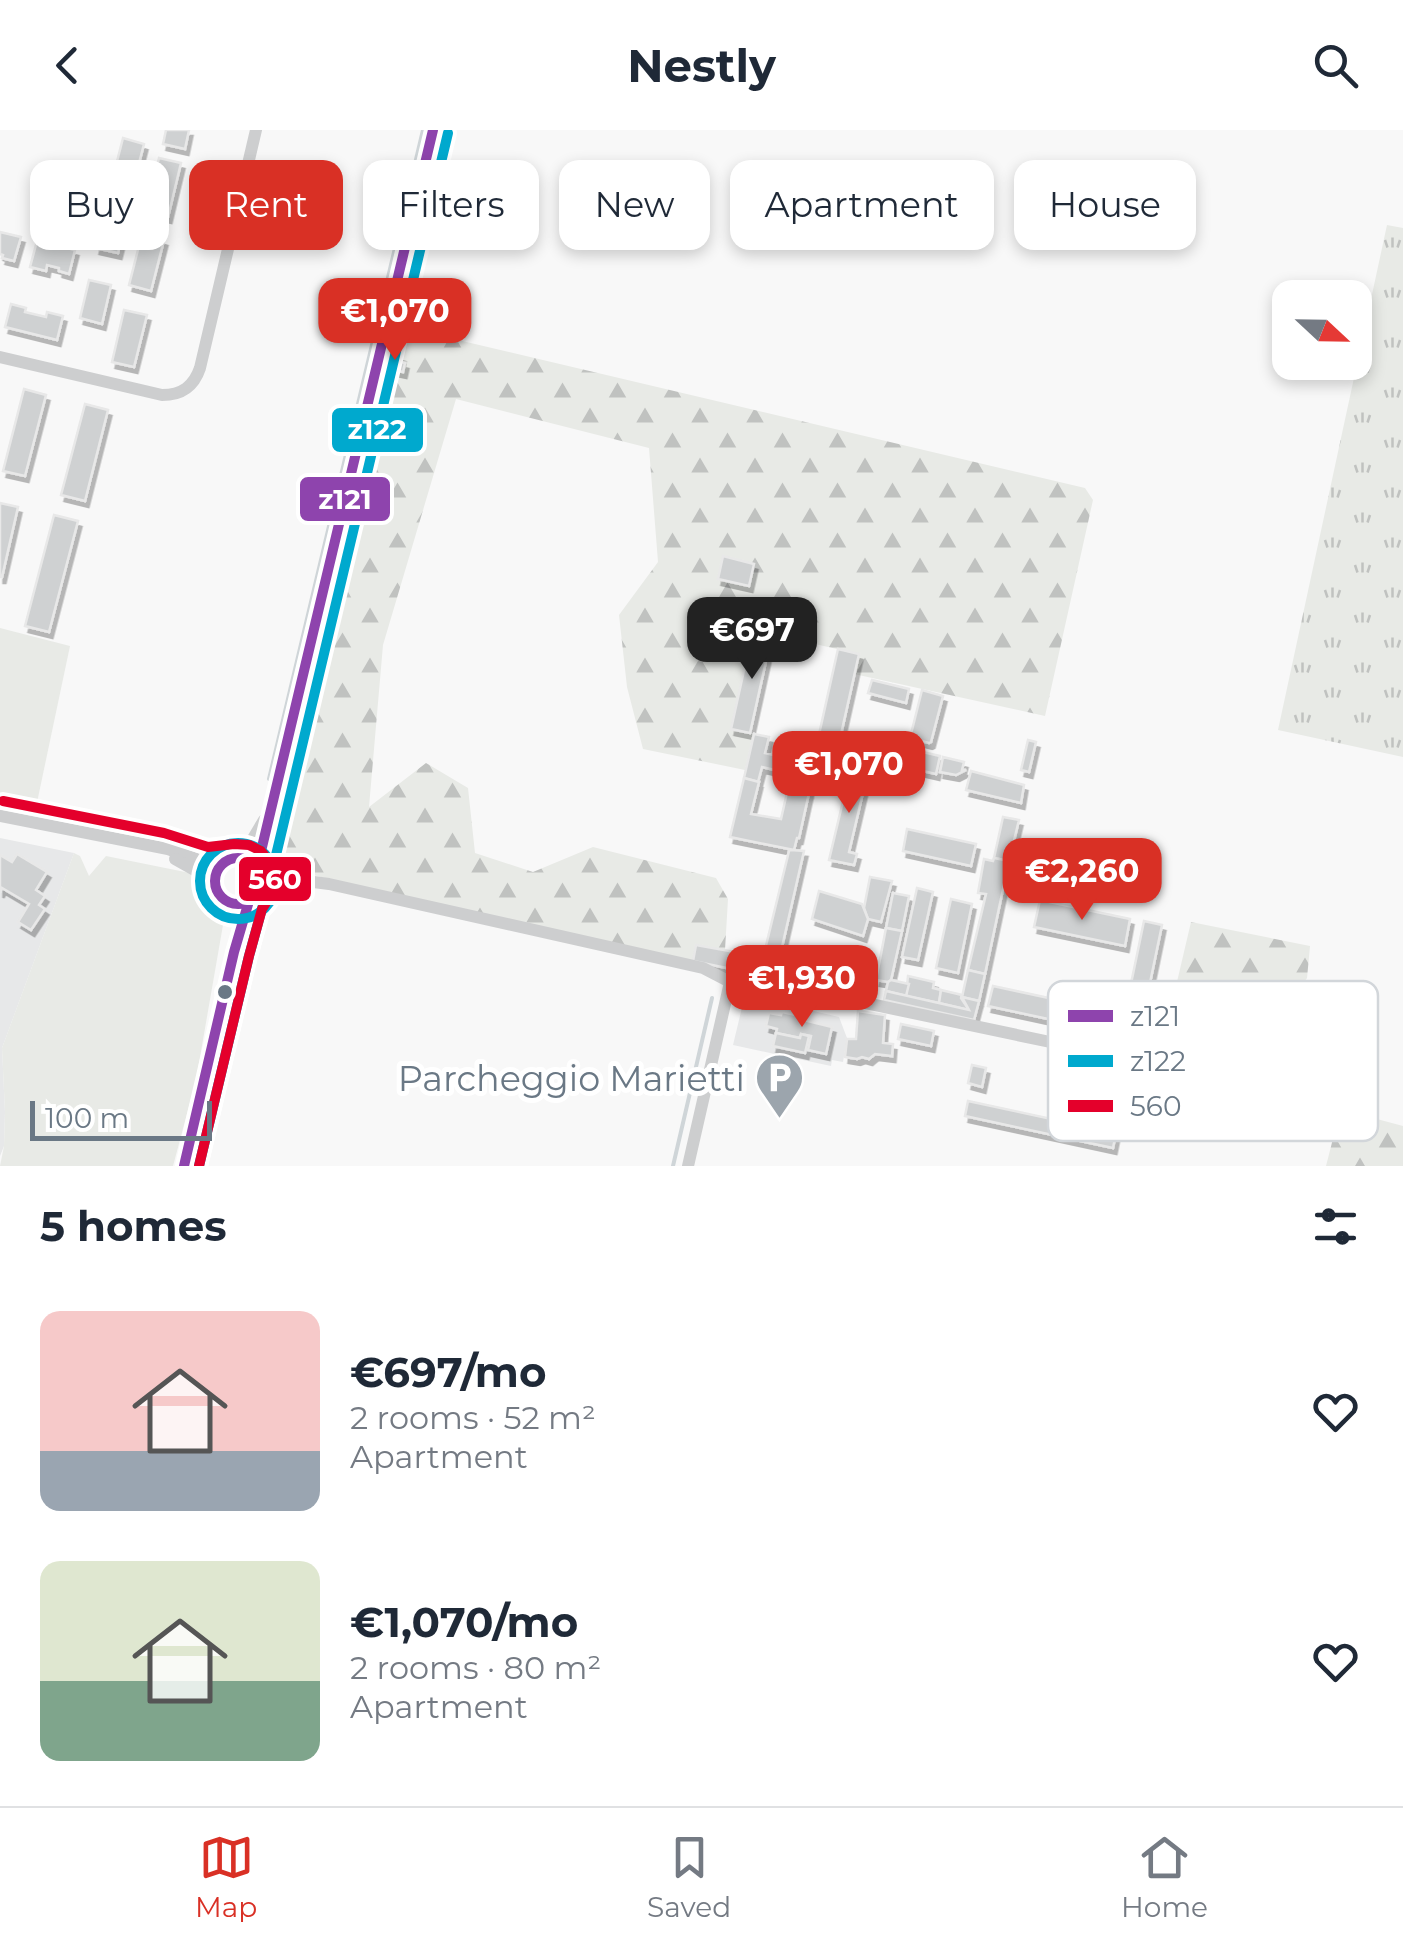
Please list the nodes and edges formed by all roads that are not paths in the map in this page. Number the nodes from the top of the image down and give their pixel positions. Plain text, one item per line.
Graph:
1 (256, 130) edge
2 (433, 130) edge
3 (0, 357) edge
4 (280, 781) junction
5 (0, 816) edge
6 (146, 846) junction
7 (231, 860) junction
8 (258, 871) junction
9 (306, 881) junction
10 (215, 884) junction
11 (254, 897) junction
12 (229, 903) junction
13 (234, 952) junction
14 (730, 982) junction
15 (1048, 1042) edge
16 (184, 1166) edge
17 (688, 1166) edge

1 - 3 street
2 - 4 street
4 - 7 street
4 - 8 street
5 - 6 street
6 - 7 street
6 - 10 street
7 - 8 street
7 - 10 street
8 - 9 street
8 - 11 street
9 - 11 street
9 - 14 street
10 - 12 street
11 - 12 street
11 - 13 street
12 - 13 street
13 - 16 street
14 - 15 street
14 - 17 street

